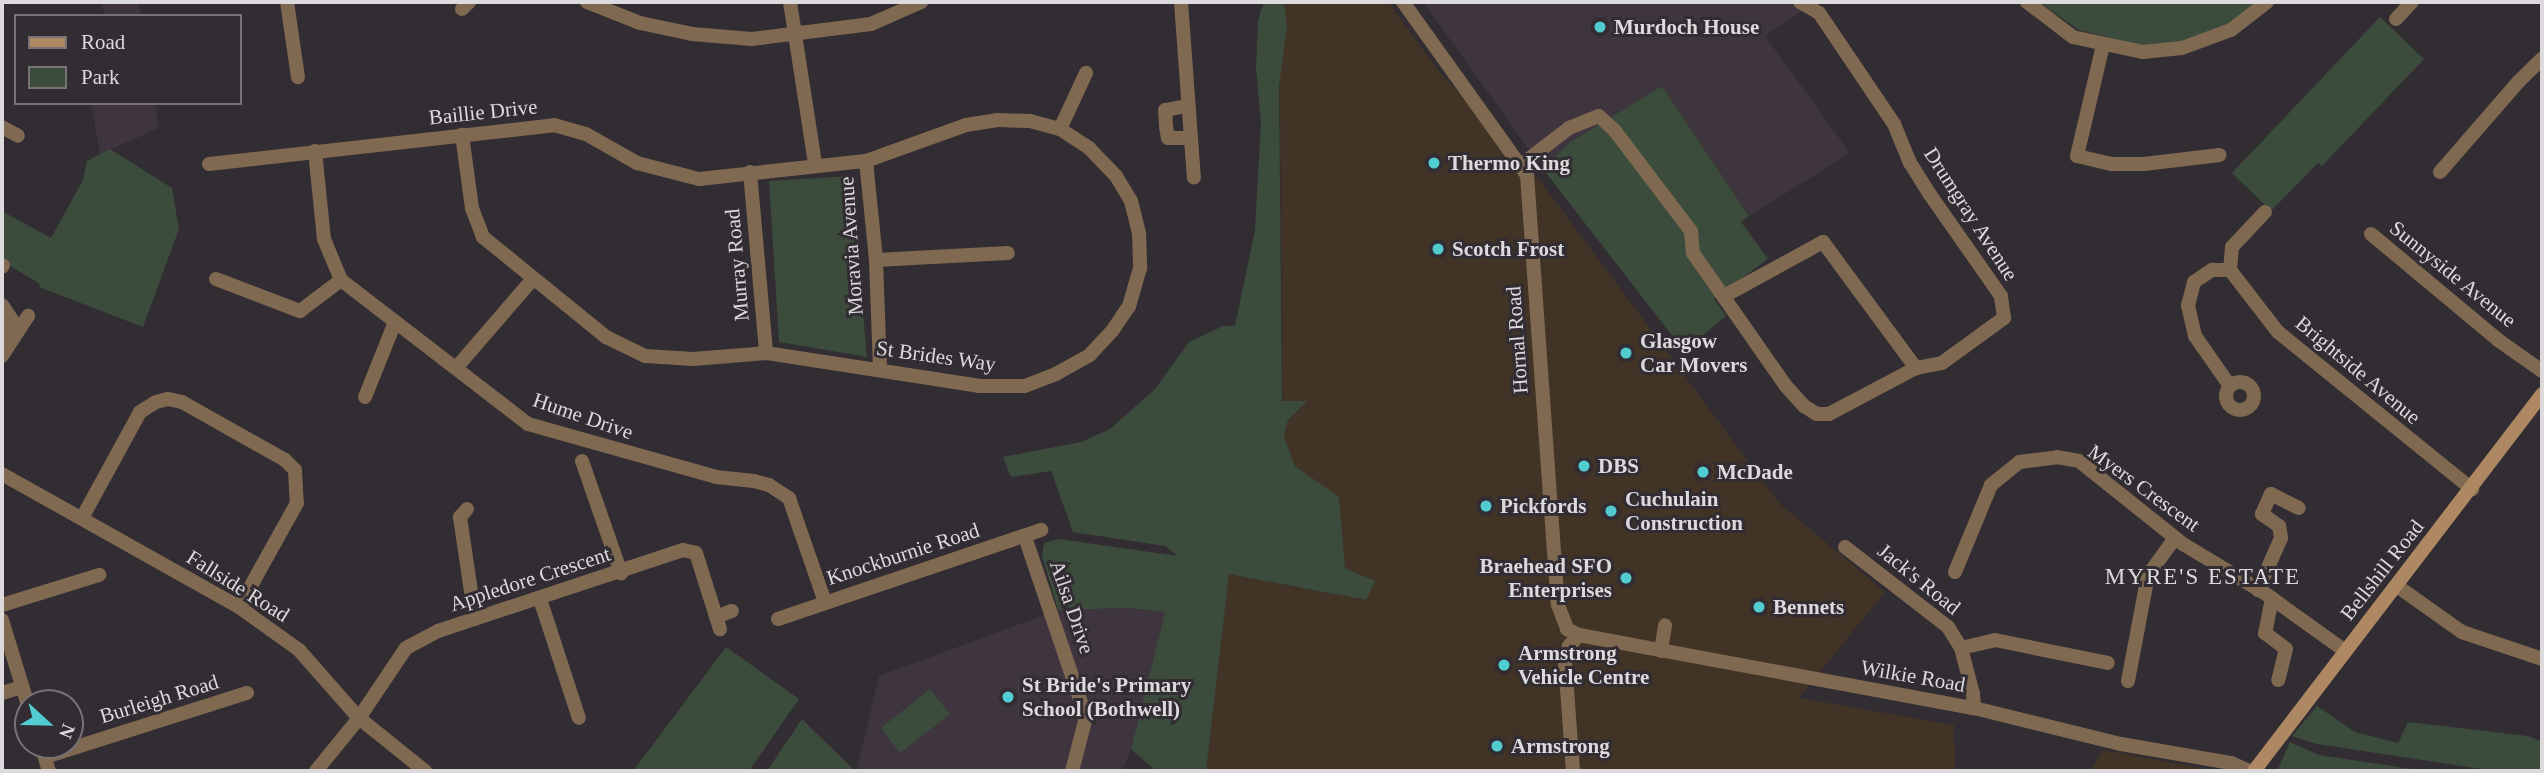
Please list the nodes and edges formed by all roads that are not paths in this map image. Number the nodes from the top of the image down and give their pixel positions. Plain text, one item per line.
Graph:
1 (287, 2) edge
2 (587, 2) edge
3 (790, 2) edge
4 (921, 2) edge
5 (1181, 2) edge
6 (1403, 2) edge
7 (1800, 2) edge
8 (2027, 2) edge
9 (2267, 2) edge
10 (2412, 2) edge
11 (2396, 19) dead end
12 (794, 35) junction
13 (2104, 45) junction
14 (2542, 59) edge
15 (1087, 73) dead end
16 (298, 77) dead end
17 (1186, 106) junction
18 (2, 127) edge
19 (1059, 129) junction
20 (462, 135) junction
21 (18, 136) dead end
22 (1189, 138) junction
23 (315, 151) junction
24 (2219, 155) dead end
25 (866, 160) junction
26 (209, 164) dead end
27 (815, 164) junction
28 (1521, 165) junction
29 (750, 172) junction
30 (2440, 172) dead end
31 (1194, 178) dead end
32 (2265, 212) dead end
33 (2371, 234) dead end
34 (1008, 252) dead end
35 (876, 260) junction
36 (2230, 270) junction
37 (216, 279) dead end
38 (341, 280) junction
39 (532, 280) junction
40 (1724, 296) junction
41 (2, 305) edge
42 (28, 316) dead end
43 (395, 322) junction
44 (2, 336) edge
45 (766, 354) junction
46 (2, 356) edge
47 (456, 368) junction
48 (1916, 368) junction
49 (880, 369) junction
50 (2542, 371) edge
51 (2230, 386) dead end
52 (2542, 394) edge
53 (365, 397) dead end
54 (582, 461) dead end
55 (2, 474) edge
56 (2472, 489) junction
57 (2299, 508) dead end
58 (467, 509) dead end
59 (82, 518) junction
60 (1041, 530) dead end
61 (1025, 537) junction
62 (2175, 538) junction
63 (1845, 547) dead end
64 (1955, 572) dead end
65 (621, 573) junction
66 (99, 575) dead end
67 (2397, 586) junction
68 (2258, 590) junction
69 (540, 598) junction
70 (2272, 598) junction
71 (825, 602) junction
72 (2, 605) edge
73 (239, 607) junction
74 (732, 611) dead end
75 (475, 619) junction
76 (778, 619) dead end
77 (2, 620) edge
78 (1664, 625) dead end
79 (1573, 632) junction
80 (1961, 648) junction
81 (1661, 651) junction
82 (2345, 651) junction
83 (2542, 659) edge
84 (2108, 663) dead end
85 (2278, 680) dead end
86 (2128, 681) dead end
87 (22, 687) joint
88 (2, 693) edge
89 (247, 693) dead end
90 (1974, 708) junction
91 (359, 718) junction
92 (579, 718) dead end
93 (84, 745) edge
94 (316, 771) edge
95 (425, 771) edge
96 (1072, 771) edge
97 (1573, 771) edge
98 (2251, 771) edge

1 - 16 street
2 - 12 street
3 - 12 street
4 - 12 street
5 - 17 street
6 - 28 street, Hornal Road
7 - 48 street, Drumgray Avenue
8 - 13 street
9 - 13 street
10 - 11 street
12 - 27 street
13 - 24 street
14 - 30 street
15 - 19 street
17 - 22 street
17 - 22 street
18 - 21 street
19 - 25 street, St Brides Way
19 - 49 street, St Brides Way
20 - 23 street, Baillie Drive
20 - 29 street, Baillie Drive
20 - 39 street, St Brides Way
22 - 31 street
23 - 26 street, Baillie Drive
23 - 38 street, Hume Drive
25 - 27 street, St Brides Way
25 - 35 street, Moravia Avenue
27 - 29 street
28 - 40 street, Drumgray Avenue
28 - 79 street, Hornal Road
29 - 45 street, Murray Road
32 - 36 street
33 - 50 street, Sunnyside Avenue
34 - 35 street
35 - 49 street, Moravia Avenue
36 - 51 street
36 - 56 street, Brightside Avenue
37 - 38 street
38 - 43 street, Hume Drive
39 - 45 street, St Brides Way
39 - 47 street
40 - 48 street, Drumgray Avenue
40 - 48 street
41 - 44 street
42 - 46 street
43 - 47 street, Hume Drive
43 - 53 street
45 - 49 street, St Brides Way
47 - 71 street, Hume Drive
52 - 56 main road, Bellshill Road
54 - 65 street
55 - 59 street, Fallside Road
56 - 67 main road, Bellshill Road
57 - 68 street
58 - 75 street
59 - 73 street, Fallside Road
59 - 73 street
60 - 61 street, Knockburnie Road
61 - 71 street, Knockburnie Road
61 - 96 street, Ailsa Drive
62 - 64 street, Myers Crescent
62 - 68 street, Myers Crescent
62 - 86 street
63 - 80 street, Jack's Road
65 - 69 street, Appledore Crescent
65 - 74 street, Appledore Crescent
66 - 72 street
67 - 82 main road, Bellshill Road
67 - 83 street
68 - 70 street, Myers Crescent
69 - 75 street, Appledore Crescent
69 - 92 street
70 - 82 street, Myers Crescent
70 - 85 street
71 - 76 street, Knockburnie Road
73 - 91 street, Fallside Road
75 - 91 street, Appledore Crescent
77 - 87 street
78 - 81 street
79 - 81 street, Wilkie Road
79 - 97 street
80 - 84 street
80 - 90 street
81 - 90 street, Wilkie Road
82 - 98 main road, Bellshill Road
87 - 88 street
89 - 93 street, Burleigh Road
90 - 98 street, Wilkie Road
91 - 94 street, Appledore Crescent
91 - 95 street, Fallside Road

